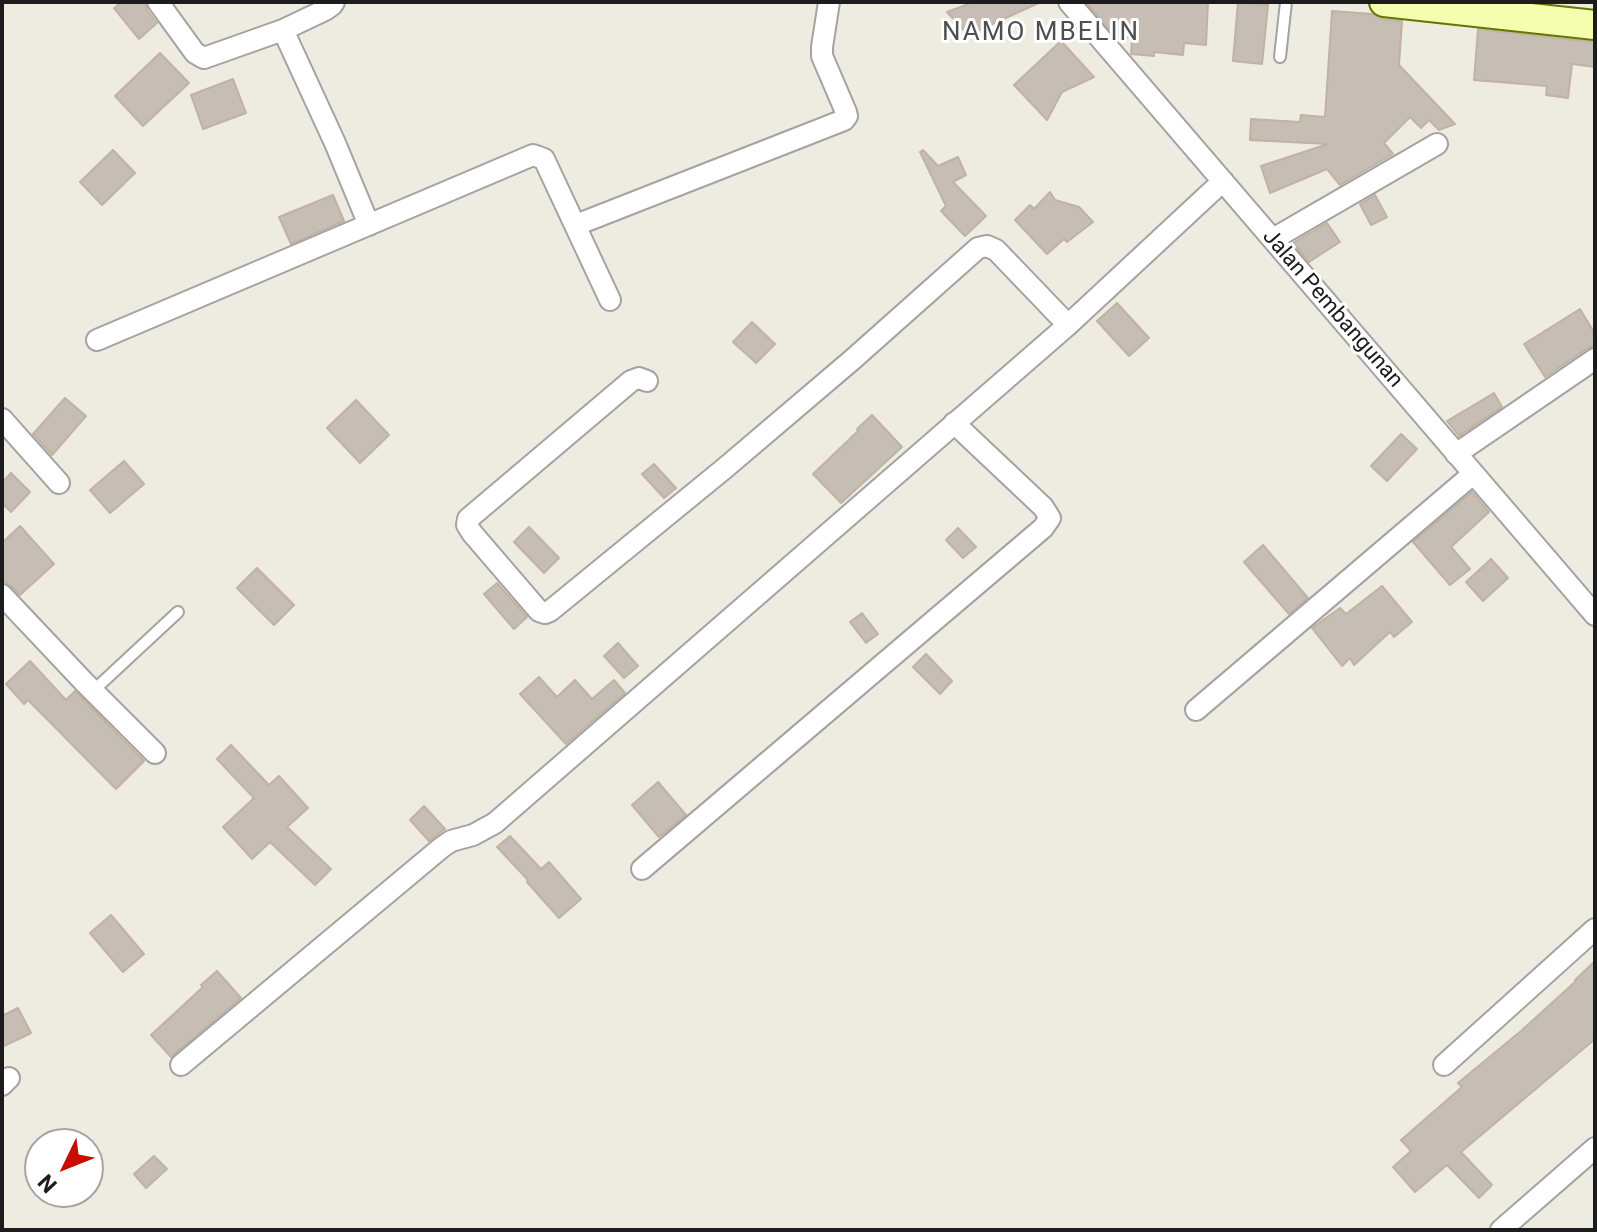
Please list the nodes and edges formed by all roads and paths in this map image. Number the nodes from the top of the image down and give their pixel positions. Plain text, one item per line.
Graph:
1 (158, 2) edge
2 (334, 2) edge
3 (829, 2) edge
4 (1069, 2) edge
5 (1286, 2) edge
6 (1384, 2) edge
7 (1595, 25) edge
8 (283, 30) junction
9 (1280, 57) dead end
10 (1437, 144) dead end
11 (1223, 181) junction
12 (369, 225) junction
13 (576, 225) junction
14 (1273, 239) junction
15 (610, 300) dead end
16 (1068, 325) junction
17 (97, 340) dead end
18 (1595, 359) edge
19 (647, 381) dead end
20 (2, 419) edge
21 (954, 423) junction
22 (1456, 454) junction
23 (1473, 474) junction
24 (59, 483) dead end
25 (2, 595) edge
26 (178, 612) dead end
27 (1595, 615) edge
28 (93, 691) junction
29 (1196, 710) dead end
30 (155, 753) dead end
31 (642, 869) dead end
32 (1595, 929) edge
33 (181, 1065) dead end
34 (1444, 1065) dead end
35 (1595, 1148) edge
36 (1501, 1230) edge

1 - 8 street
2 - 8 street
3 - 13 street
4 - 11 street, Jalan Pembangunan
5 - 9 lane
6 - 7 main road
8 - 12 street
10 - 14 street
11 - 14 street, Jalan Pembangunan
11 - 16 street
12 - 13 street
12 - 17 street
13 - 15 street
14 - 22 street, Jalan Pembangunan
16 - 19 street
16 - 21 street
18 - 22 street
20 - 24 street
21 - 31 street
21 - 33 street
22 - 23 street, Jalan Pembangunan
23 - 27 street, Jalan Pembangunan
23 - 29 street
25 - 28 street
26 - 28 lane
28 - 30 street
32 - 34 street
35 - 36 street

